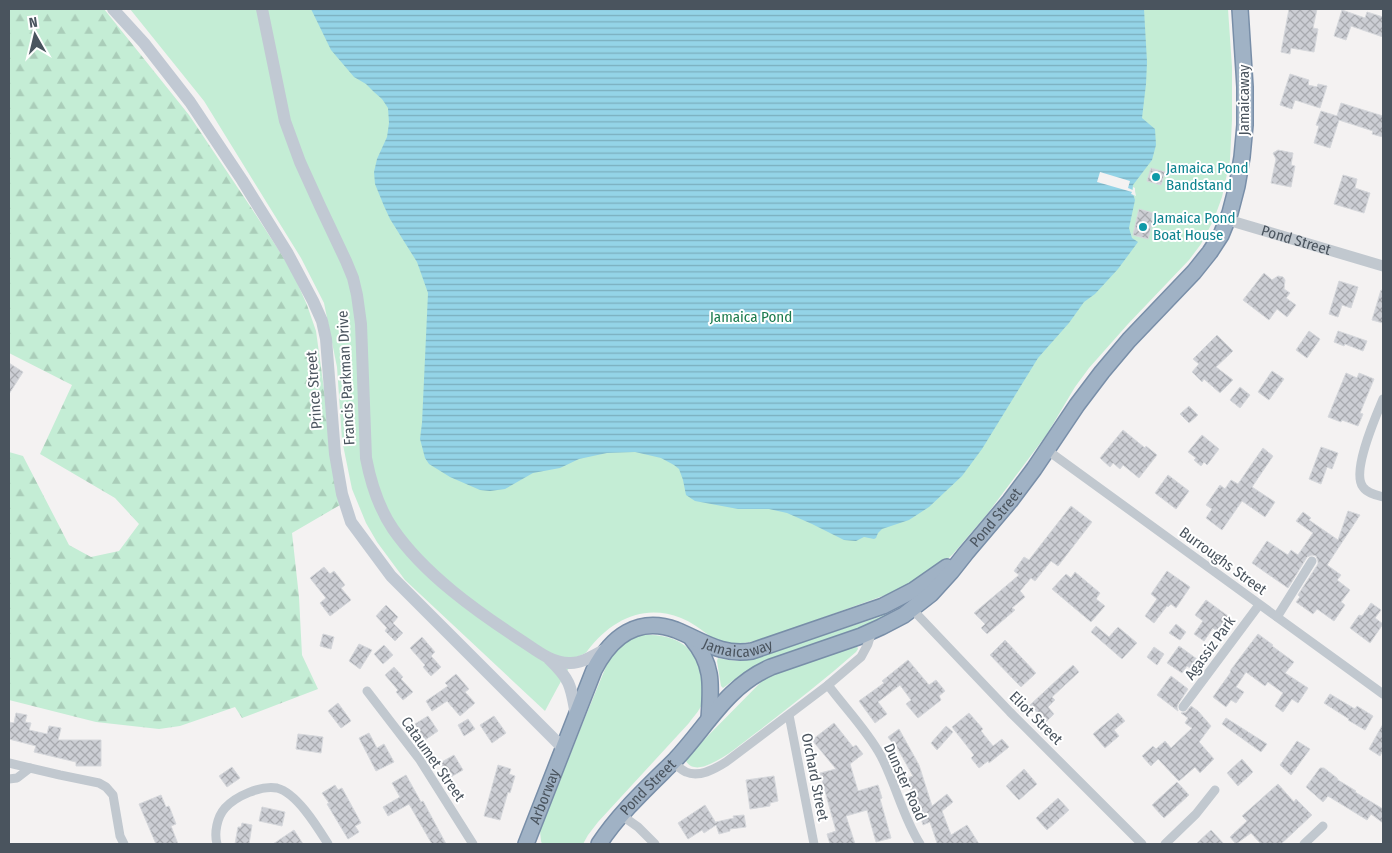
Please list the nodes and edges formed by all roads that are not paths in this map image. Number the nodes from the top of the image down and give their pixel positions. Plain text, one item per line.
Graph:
1 (113, 9) edge
2 (262, 9) edge
3 (1240, 9) edge
4 (1228, 220) junction
5 (1383, 266) edge
6 (1383, 399) edge
7 (1047, 450) junction
8 (1383, 497) edge
9 (966, 553) junction
10 (1312, 561) dead end
11 (1260, 604) junction
12 (912, 610) junction
13 (1276, 617) junction
14 (872, 631) junction
15 (691, 638) junction
16 (608, 648) junction
17 (544, 655) junction
18 (828, 685) junction
19 (367, 691) dead end
20 (1383, 694) edge
21 (1183, 707) dead end
22 (576, 715) junction
23 (790, 715) junction
24 (709, 718) junction
25 (563, 748) junction
26 (672, 762) junction
27 (9, 763) edge
28 (30, 768) junction
29 (9, 779) edge
30 (1215, 790) dead end
31 (622, 815) junction
32 (536, 817) junction
33 (1323, 826) dead end
34 (124, 844) edge
35 (217, 844) edge
36 (328, 844) edge
37 (473, 844) edge
38 (526, 844) edge
39 (537, 844) edge
40 (599, 844) edge
41 (655, 844) edge
42 (814, 844) edge
43 (920, 844) edge
44 (1142, 844) edge
45 (1165, 844) edge
46 (1304, 844) edge

1 - 25 main road, Prince Street
2 - 17 main road, Francis Parkman Drive
3 - 4 highway, Jamaicaway
4 - 5 street, Pond Street
4 - 7 highway, Pond Street
6 - 8 street
7 - 9 highway, Pond Street
7 - 11 street, Burroughs Street
9 - 12 highway, Pond Street
9 - 15 highway, Jamaicaway
10 - 13 street
11 - 13 street, Burroughs Street
11 - 21 street, Agassiz Park
12 - 14 highway, Pond Street
12 - 44 street, Eliot Street
13 - 20 street, Burroughs Street
14 - 18 street, Pond Street
14 - 24 highway, Jamaicaway
15 - 16 highway, Jamaicaway
15 - 24 highway
16 - 17 main road, Francis Parkman Drive
16 - 22 highway, Jamaicaway
17 - 22 main road, Francis Parkman Drive
18 - 23 street, Pond Street
18 - 43 street, Dunster Road
19 - 37 street, Cataumet Street
22 - 25 highway, Jamaicaway
23 - 26 street, Pond Street
23 - 42 street, Orchard Street
24 - 26 highway, Jamaicaway
25 - 32 highway, Arborway
26 - 31 highway, Pond Street
27 - 28 street
28 - 29 street
28 - 34 street
30 - 45 street
31 - 40 highway, Pond Street
31 - 41 street
32 - 38 highway, Arborway
32 - 39 highway
33 - 46 street
35 - 36 street

